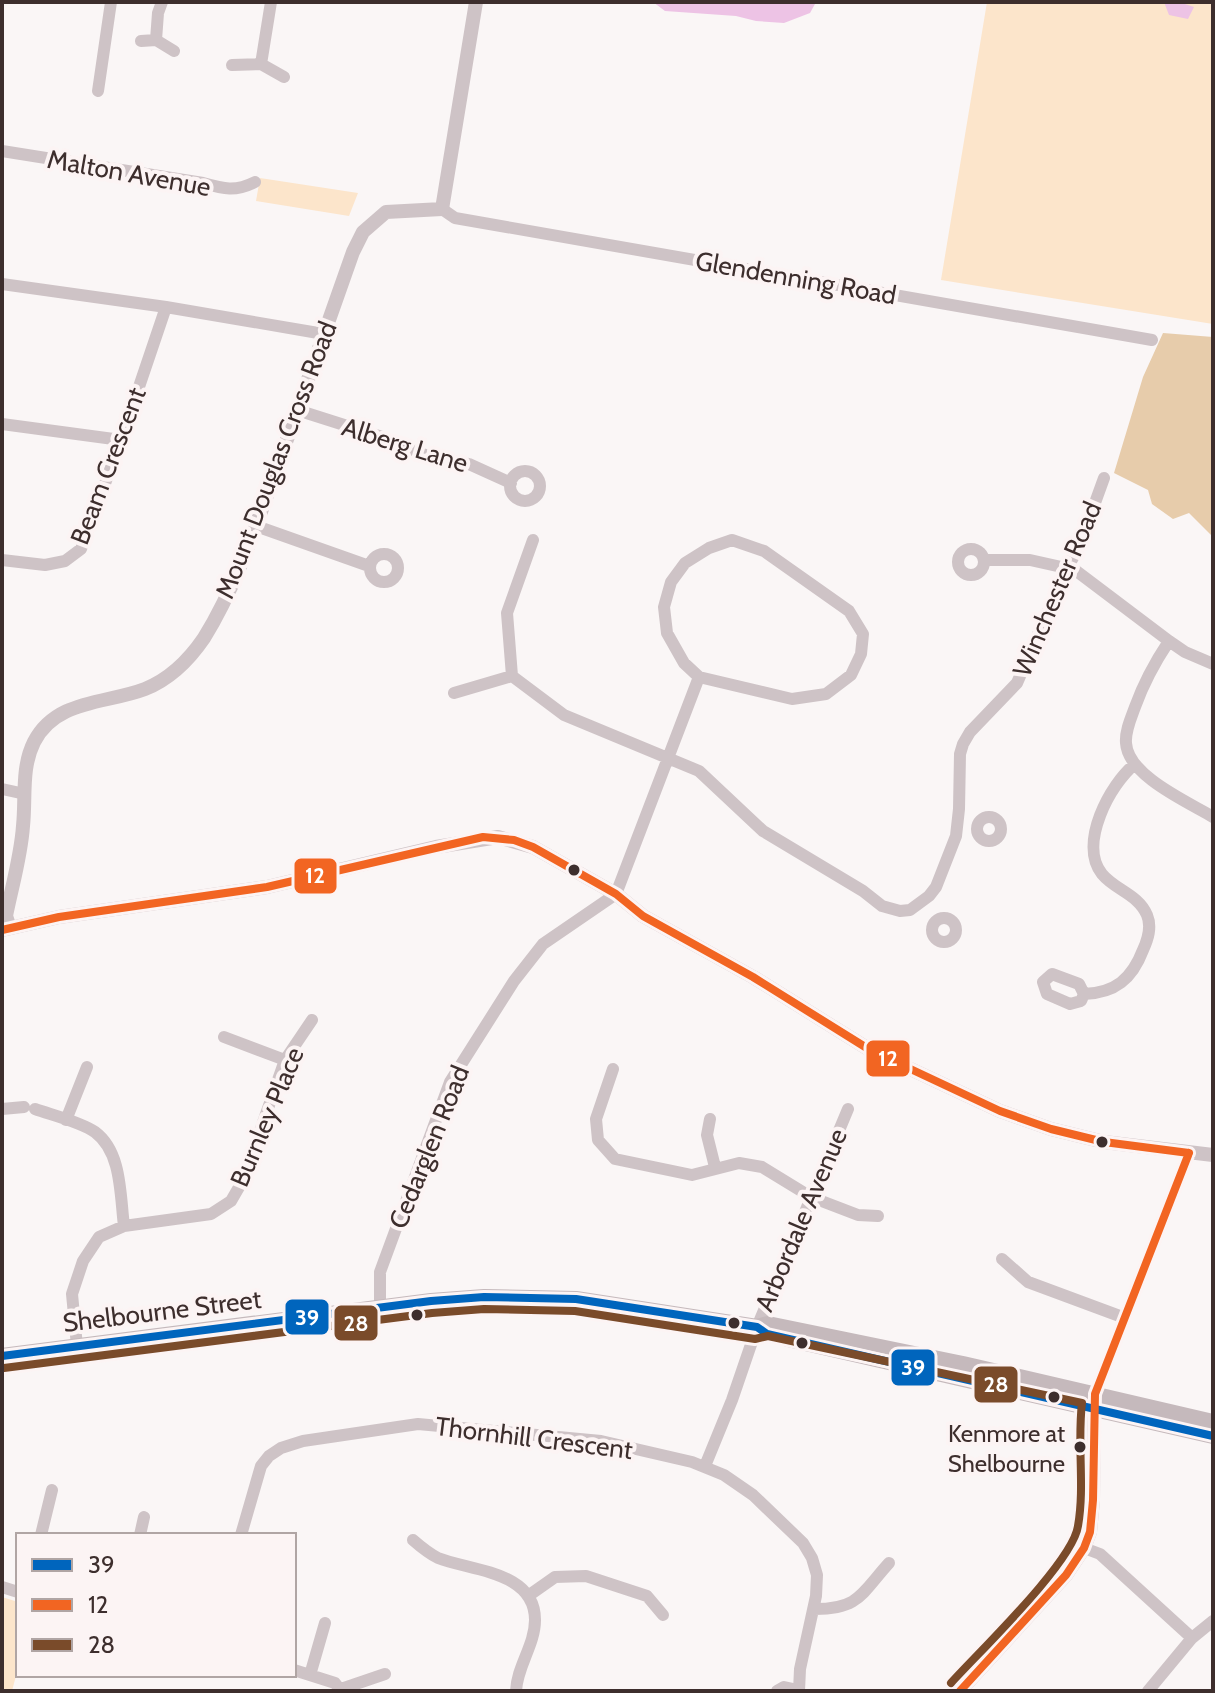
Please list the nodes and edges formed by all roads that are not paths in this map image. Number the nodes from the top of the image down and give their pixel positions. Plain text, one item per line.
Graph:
1 (111, 2) edge
2 (162, 2) edge
3 (271, 2) edge
4 (476, 2) edge
5 (156, 40) junction
6 (141, 41) dead end
7 (174, 51) dead end
8 (261, 64) junction
9 (232, 65) dead end
10 (284, 77) dead end
11 (98, 91) dead end
12 (2, 151) edge
13 (255, 182) dead end
14 (442, 209) junction
15 (2, 284) edge
16 (166, 307) junction
17 (324, 334) junction
18 (1152, 340) dead end
19 (297, 410) junction
20 (2, 424) edge
21 (121, 440) junction
22 (1104, 478) dead end
23 (511, 483) dead end
24 (256, 526) junction
25 (533, 540) dead end
26 (2, 560) edge
27 (984, 560) dead end
28 (369, 566) dead end
29 (1066, 570) junction
30 (1169, 641) junction
31 (1213, 664) edge
32 (512, 676) junction
33 (699, 677) junction
34 (454, 693) dead end
35 (668, 756) junction
36 (1135, 764) junction
37 (2, 789) edge
38 (25, 794) junction
39 (1213, 817) edge
40 (958, 824) junction
41 (977, 826) dead end
42 (616, 894) junction
43 (919, 904) junction
44 (936, 921) dead end
45 (6, 929) edge
46 (1084, 994) dead end
47 (312, 1020) dead end
48 (224, 1037) dead end
49 (285, 1060) junction
50 (87, 1067) dead end
51 (613, 1069) dead end
52 (2, 1109) edge
53 (848, 1109) dead end
54 (710, 1119) dead end
55 (66, 1120) junction
56 (1189, 1153) junction
57 (1213, 1155) edge
58 (715, 1167) junction
59 (811, 1197) junction
60 (878, 1216) dead end
61 (124, 1226) junction
62 (1002, 1259) dead end
63 (380, 1308) junction
64 (1125, 1318) junction
65 (757, 1327) junction
66 (77, 1346) junction
67 (2, 1356) edge
68 (1094, 1402) junction
69 (1213, 1422) edge
70 (1213, 1436) edge
71 (705, 1466) junction
72 (52, 1490) dead end
73 (144, 1517) dead end
74 (41, 1533) edge
75 (140, 1533) edge
76 (242, 1533) edge
77 (413, 1540) dead end
78 (1084, 1548) junction
79 (889, 1563) dead end
80 (528, 1596) junction
81 (815, 1609) junction
82 (663, 1615) dead end
83 (1213, 1621) edge
84 (325, 1623) dead end
85 (1192, 1638) junction
86 (296, 1671) edge
87 (385, 1674) dead end
88 (310, 1675) junction
89 (341, 1690) edge
90 (799, 1690) edge
91 (516, 1691) edge
92 (777, 1691) edge
93 (960, 1691) edge
94 (1148, 1691) edge

1 - 11 street
2 - 5 street
3 - 8 street
4 - 14 street
5 - 6 street
5 - 7 street
8 - 9 street
8 - 10 street
12 - 13 street, Malton Avenue
14 - 17 street, Mount Douglas Cross Road
14 - 18 street, Glendenning Road
15 - 16 street
16 - 17 street
16 - 21 street, Beam Crescent
17 - 19 street, Mount Douglas Cross Road
19 - 23 street, Alberg Lane
19 - 24 street, Mount Douglas Cross Road
20 - 21 street
21 - 26 street, Beam Crescent
22 - 29 street, Winchester Road
24 - 28 street
24 - 38 street, Mount Douglas Cross Road
25 - 32 street
27 - 29 street
29 - 30 street
29 - 40 street, Winchester Road
30 - 31 street
30 - 36 street
32 - 34 street
32 - 35 street
33 - 33 street
33 - 35 street
35 - 42 street
35 - 43 street
36 - 39 street
36 - 46 street
37 - 38 street
38 - 45 street, Mount Douglas Cross Road
40 - 41 street
40 - 43 street, Winchester Road
42 - 45 street
42 - 56 street
42 - 63 street, Cedarglen Road
43 - 44 street
47 - 49 street, Burnley Place
48 - 49 street
49 - 61 street, Burnley Place
50 - 55 street
51 - 58 street
52 - 55 street
53 - 59 street, Arbordale Avenue
54 - 58 street
55 - 61 street
56 - 57 street
56 - 64 street
58 - 59 street
59 - 60 street
59 - 65 street, Arbordale Avenue
61 - 66 street, Burnley Place
62 - 64 street
63 - 65 main road, Shelbourne Street
63 - 66 main road, Shelbourne Street
64 - 68 street
65 - 68 main road, Shelbourne Street
65 - 71 street, Arbordale Avenue
66 - 67 main road, Shelbourne Street
68 - 69 main road, Shelbourne Street
68 - 70 main road, Shelbourne Street
68 - 78 street
71 - 76 street, Thornhill Crescent
71 - 81 street, Thornhill Crescent
72 - 74 street
73 - 75 street
77 - 80 street
78 - 85 street
78 - 93 street
79 - 81 street
80 - 82 street
80 - 91 street
81 - 90 street, Thornhill Crescent
83 - 85 street
84 - 88 street
85 - 94 street
86 - 88 street
87 - 89 street
88 - 89 street
90 - 92 street

